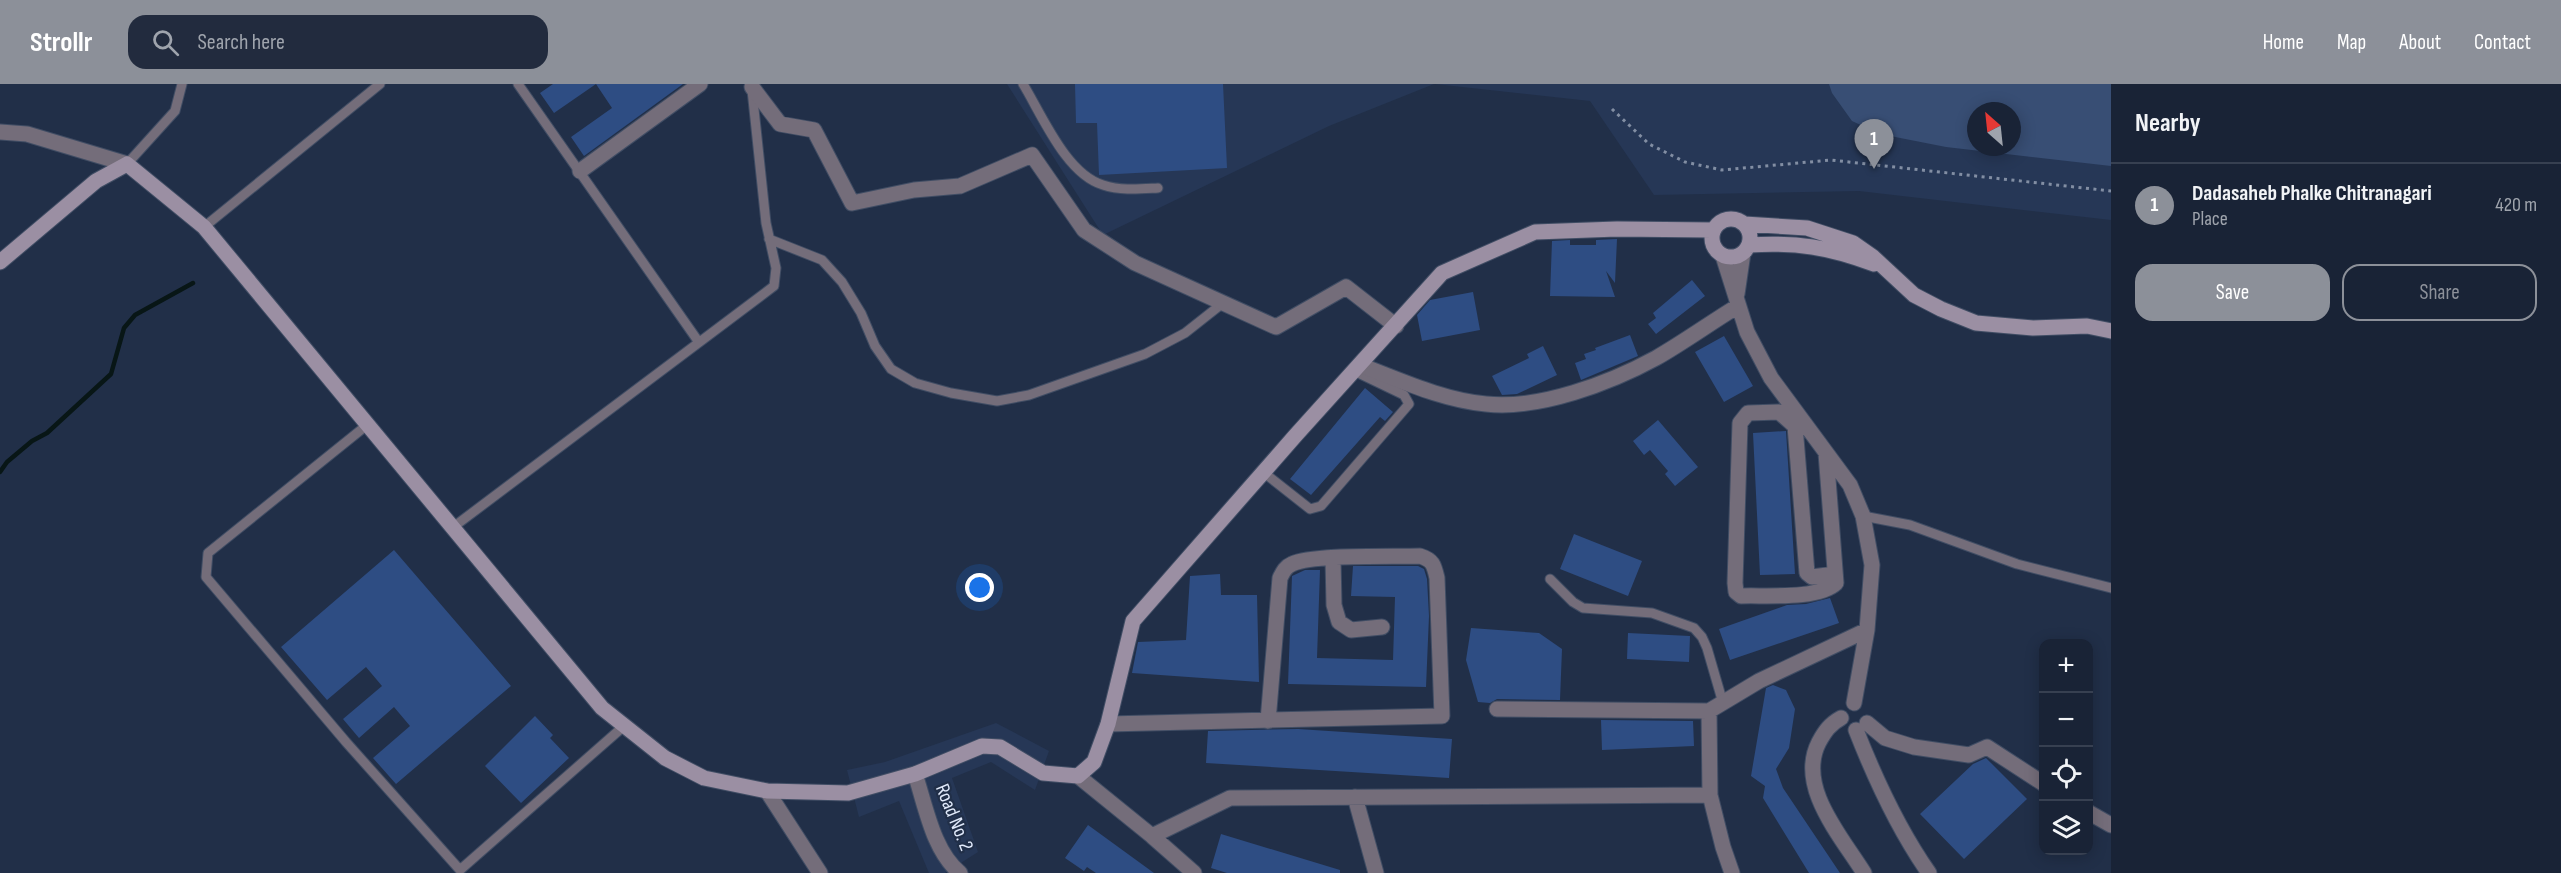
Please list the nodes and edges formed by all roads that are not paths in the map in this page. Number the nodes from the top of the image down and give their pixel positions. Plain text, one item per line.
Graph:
1 (182, 84) edge
2 (380, 84) edge
3 (518, 84) edge
4 (700, 84) edge
5 (1023, 84) edge
6 (751, 86) edge
7 (0, 132) edge
8 (127, 164) junction
9 (579, 171) junction
10 (1158, 188) dead end
11 (1744, 224) junction
12 (204, 227) junction
13 (1712, 230) junction
14 (770, 238) junction
15 (1746, 249) junction
16 (1723, 256) junction
17 (0, 262) edge
18 (1885, 268) junction
19 (1223, 303) junction
20 (1737, 303) junction
21 (1396, 326) junction
22 (2111, 331) edge
23 (698, 341) junction
24 (1357, 368) junction
25 (367, 425) junction
26 (1826, 453) junction
27 (1263, 472) junction
28 (1863, 516) junction
29 (452, 528) junction
30 (1333, 559) junction
31 (1835, 574) junction
32 (1550, 579) dead end
33 (2111, 588) edge
34 (1382, 627) dead end
35 (1867, 630) junction
36 (1723, 703) junction
37 (1854, 703) junction
38 (1497, 709) dead end
39 (1709, 711) junction
40 (1841, 718) junction
41 (1268, 721) junction
42 (1108, 724) junction
43 (624, 726) junction
44 (1861, 727) junction
45 (915, 774) junction
46 (1078, 776) junction
47 (2039, 781) edge
48 (767, 792) junction
49 (1710, 795) junction
50 (1355, 798) junction
51 (2093, 815) edge
52 (2111, 825) edge
53 (1152, 836) junction
54 (820, 873) edge
55 (960, 873) edge
56 (1194, 873) edge
57 (1376, 873) edge
58 (1732, 873) edge
59 (1864, 873) edge
60 (1929, 873) edge

1 - 8 lane
2 - 12 lane
3 - 9 lane
4 - 9 street
5 - 10 lane
6 - 14 lane
6 - 19 street
7 - 8 street
8 - 12 street
8 - 17 street
9 - 23 lane
11 - 13 street
11 - 15 street
11 - 18 street
12 - 25 street
13 - 16 street
13 - 21 street
14 - 19 lane
14 - 23 lane
15 - 16 street
15 - 18 street
15 - 20 street
16 - 20 street
18 - 22 street
19 - 21 street
20 - 24 street
20 - 26 street
21 - 24 street
23 - 29 lane
24 - 27 street
24 - 27 lane
25 - 29 street
25 - 43 lane
26 - 28 street
26 - 31 street
27 - 42 street
28 - 33 lane
28 - 35 street
29 - 43 street
30 - 34 street
30 - 41 street
30 - 41 street
31 - 31 street
32 - 36 lane
35 - 36 street
35 - 37 street
36 - 39 street
37 - 40 street
37 - 44 street
38 - 39 street
39 - 49 street
40 - 44 street
40 - 59 street
41 - 42 street
42 - 46 street
43 - 48 street
44 - 47 street
44 - 60 street
45 - 46 street
45 - 48 street
45 - 55 street, Road No. 2
46 - 53 street
48 - 54 street
49 - 50 street
49 - 58 street
50 - 53 street
50 - 57 street
51 - 52 street
53 - 56 street

